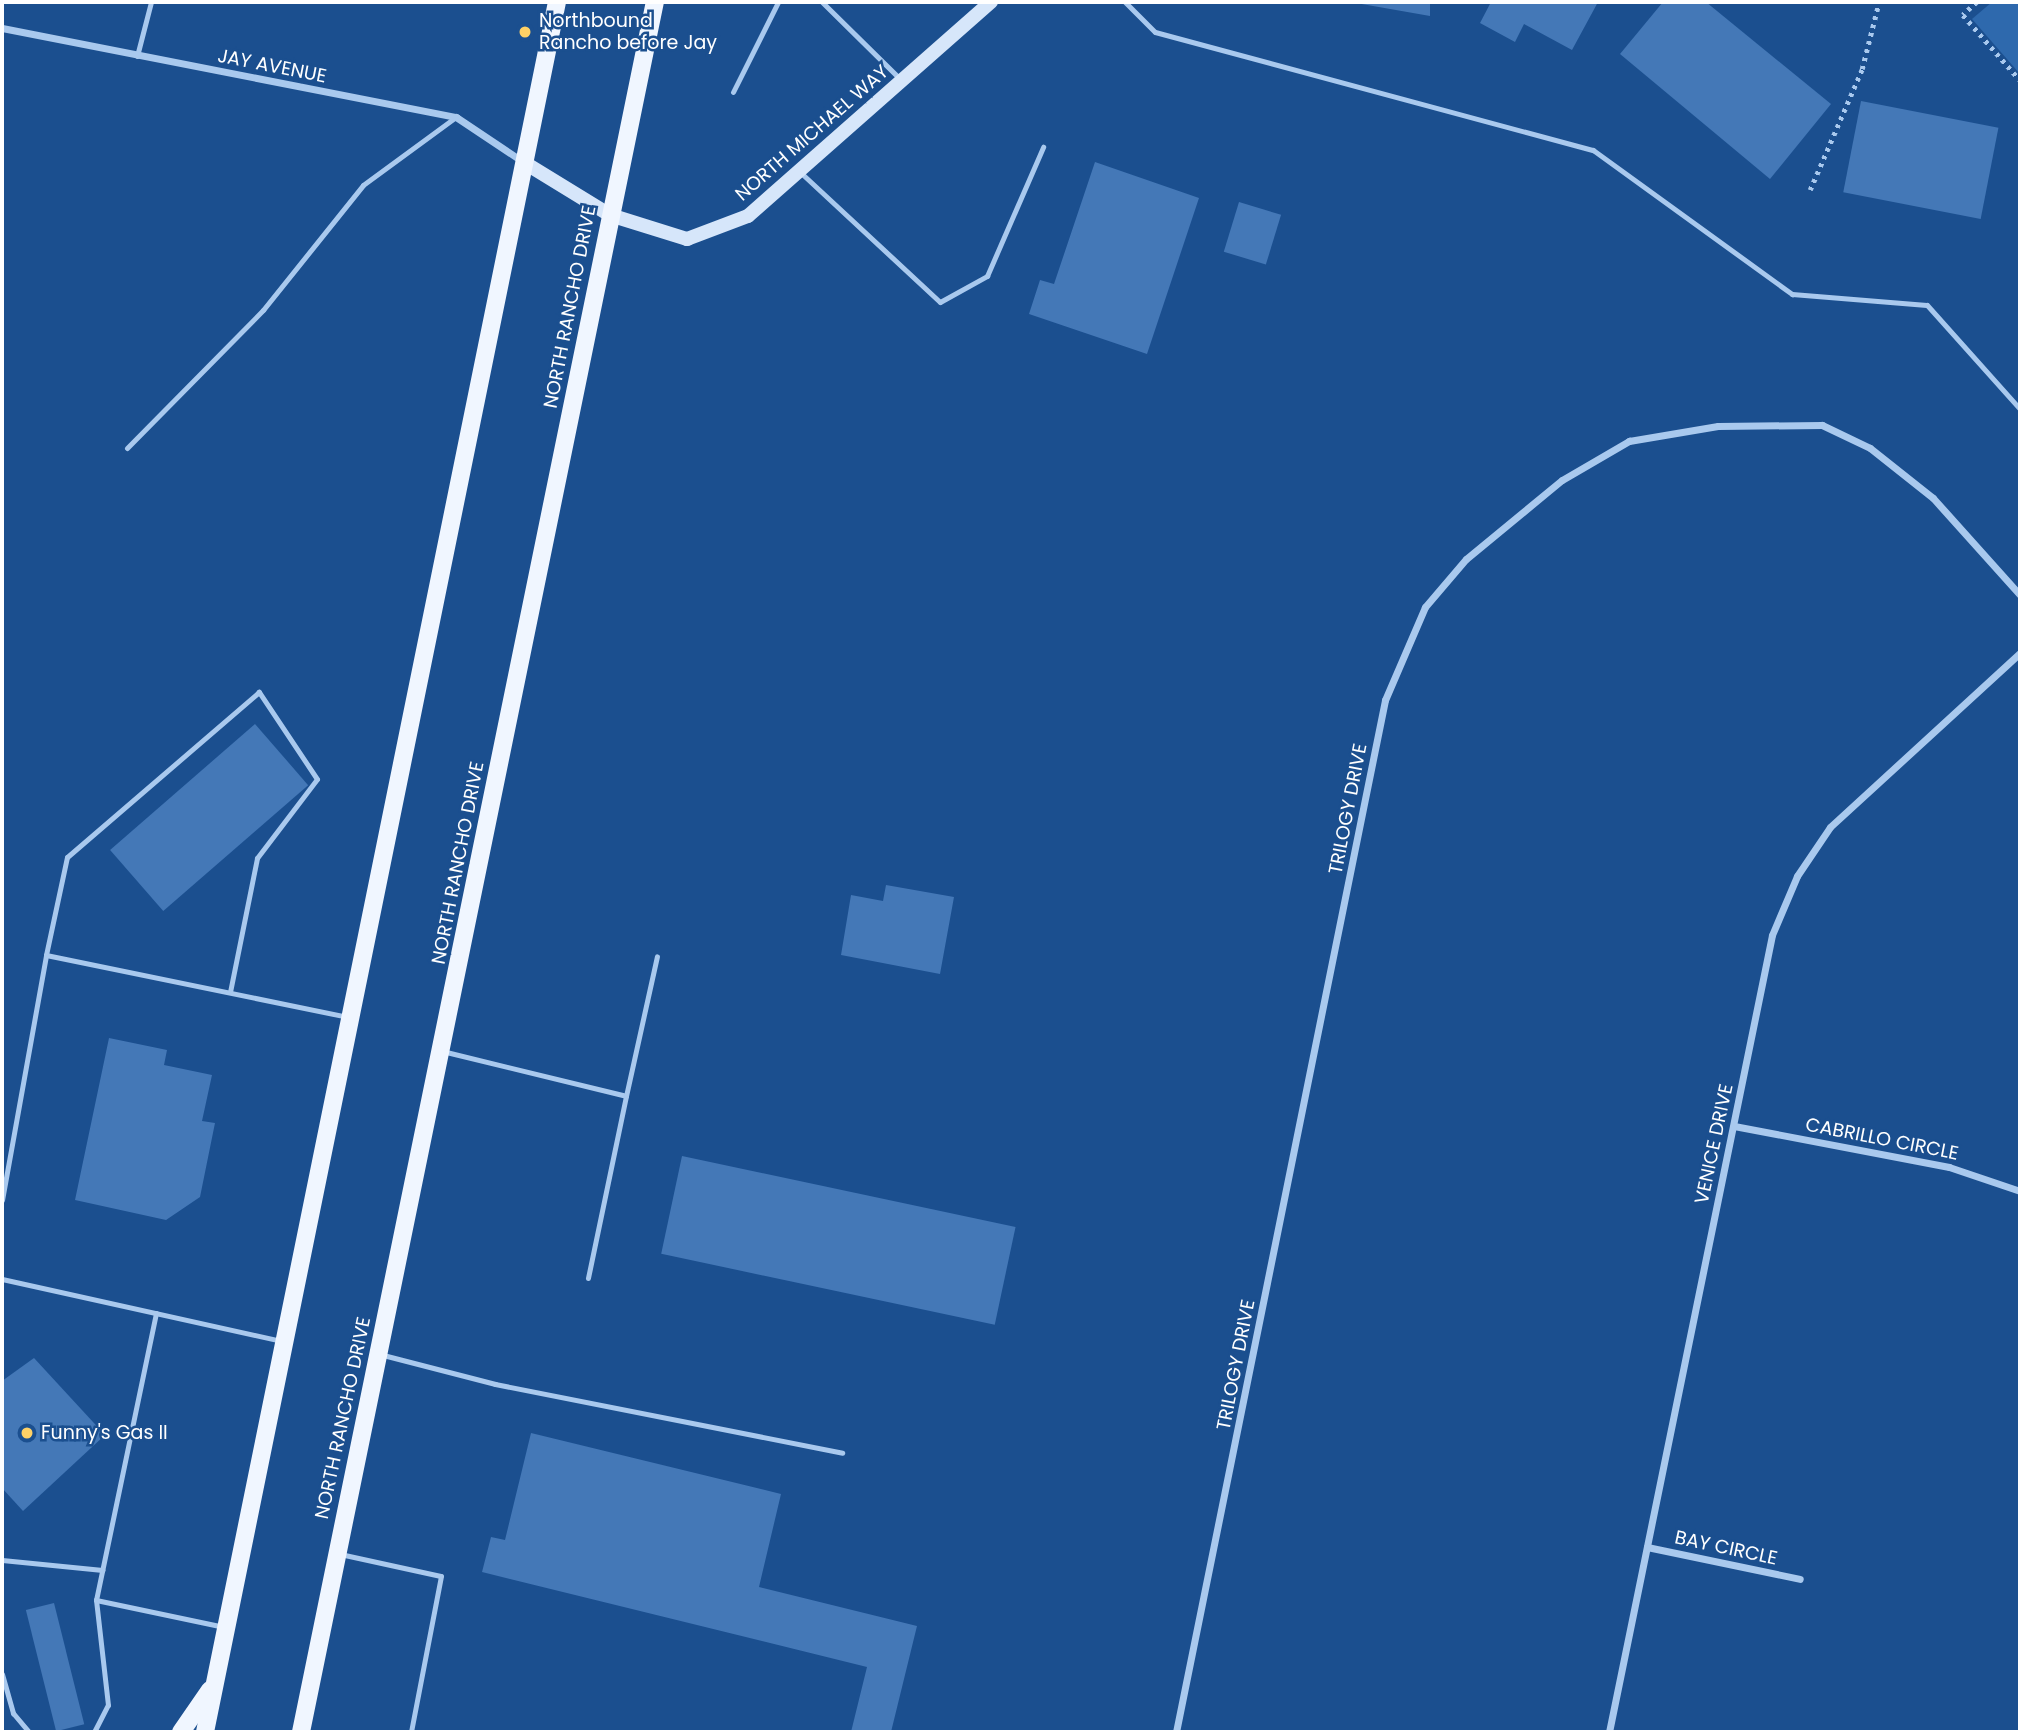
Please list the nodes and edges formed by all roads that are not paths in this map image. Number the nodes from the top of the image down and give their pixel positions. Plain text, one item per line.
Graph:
1 (151, 2) edge
2 (557, 2) edge
3 (655, 2) edge
4 (778, 2) edge
5 (822, 2) edge
6 (833, 2) edge
7 (991, 2) edge
8 (1125, 2) edge
9 (827, 7) junction
10 (2, 28) edge
11 (137, 56) junction
12 (902, 80) junction
13 (733, 92) dead end
14 (456, 117) junction
15 (1043, 147) dead end
16 (525, 163) junction
17 (800, 171) junction
18 (610, 215) junction
19 (2020, 409) edge
20 (127, 448) dead end
21 (2020, 595) edge
22 (2020, 653) edge
23 (46, 955) junction
24 (657, 956) dead end
25 (230, 992) junction
26 (349, 1017) junction
27 (441, 1051) junction
28 (626, 1096) junction
29 (1734, 1126) junction
30 (2020, 1191) edge
31 (2, 1200) edge
32 (588, 1278) dead end
33 (2, 1279) edge
34 (156, 1313) junction
35 (285, 1342) junction
36 (378, 1353) junction
37 (842, 1453) dead end
38 (1647, 1547) junction
39 (337, 1554) junction
40 (2, 1560) edge
41 (103, 1570) junction
42 (1800, 1579) dead end
43 (96, 1600) junction
44 (224, 1627) junction
45 (2, 1674) edge
46 (214, 1685) junction
47 (29, 1732) edge
48 (94, 1732) edge
49 (181, 1732) edge
50 (205, 1732) edge
51 (301, 1732) edge
52 (411, 1732) edge
53 (1176, 1732) edge
54 (1609, 1732) edge

1 - 11 lane
2 - 16 main road
3 - 18 main road, NORTH RANCHO DRIVE
4 - 13 lane
5 - 9 lane
6 - 9 lane
7 - 12 street, NORTH MICHAEL WAY
8 - 19 lane
9 - 12 lane
10 - 11 street, JAY AVENUE
11 - 14 street, JAY AVENUE
12 - 17 street, NORTH MICHAEL WAY
14 - 16 street, JAY AVENUE
14 - 20 lane
15 - 17 lane
16 - 18 street, NORTH MICHAEL WAY
16 - 26 main road
17 - 18 street, NORTH MICHAEL WAY
18 - 27 main road, NORTH RANCHO DRIVE
21 - 53 street, TRILOGY DRIVE
22 - 29 street, VENICE DRIVE
23 - 25 lane
23 - 25 lane
23 - 31 lane
24 - 28 lane
25 - 26 lane
26 - 35 main road
27 - 28 lane
27 - 36 main road, NORTH RANCHO DRIVE
28 - 32 lane
29 - 30 street, CABRILLO CIRCLE
29 - 38 street, VENICE DRIVE
33 - 34 lane
34 - 35 lane
34 - 41 lane
35 - 44 main road
36 - 37 lane
36 - 39 main road, NORTH RANCHO DRIVE
38 - 42 street, BAY CIRCLE
38 - 54 street, VENICE DRIVE
39 - 51 main road, NORTH RANCHO DRIVE
39 - 52 lane
40 - 41 lane
41 - 43 lane
43 - 44 lane
43 - 48 lane
44 - 46 main road
45 - 47 lane
46 - 49 main road
46 - 50 main road

